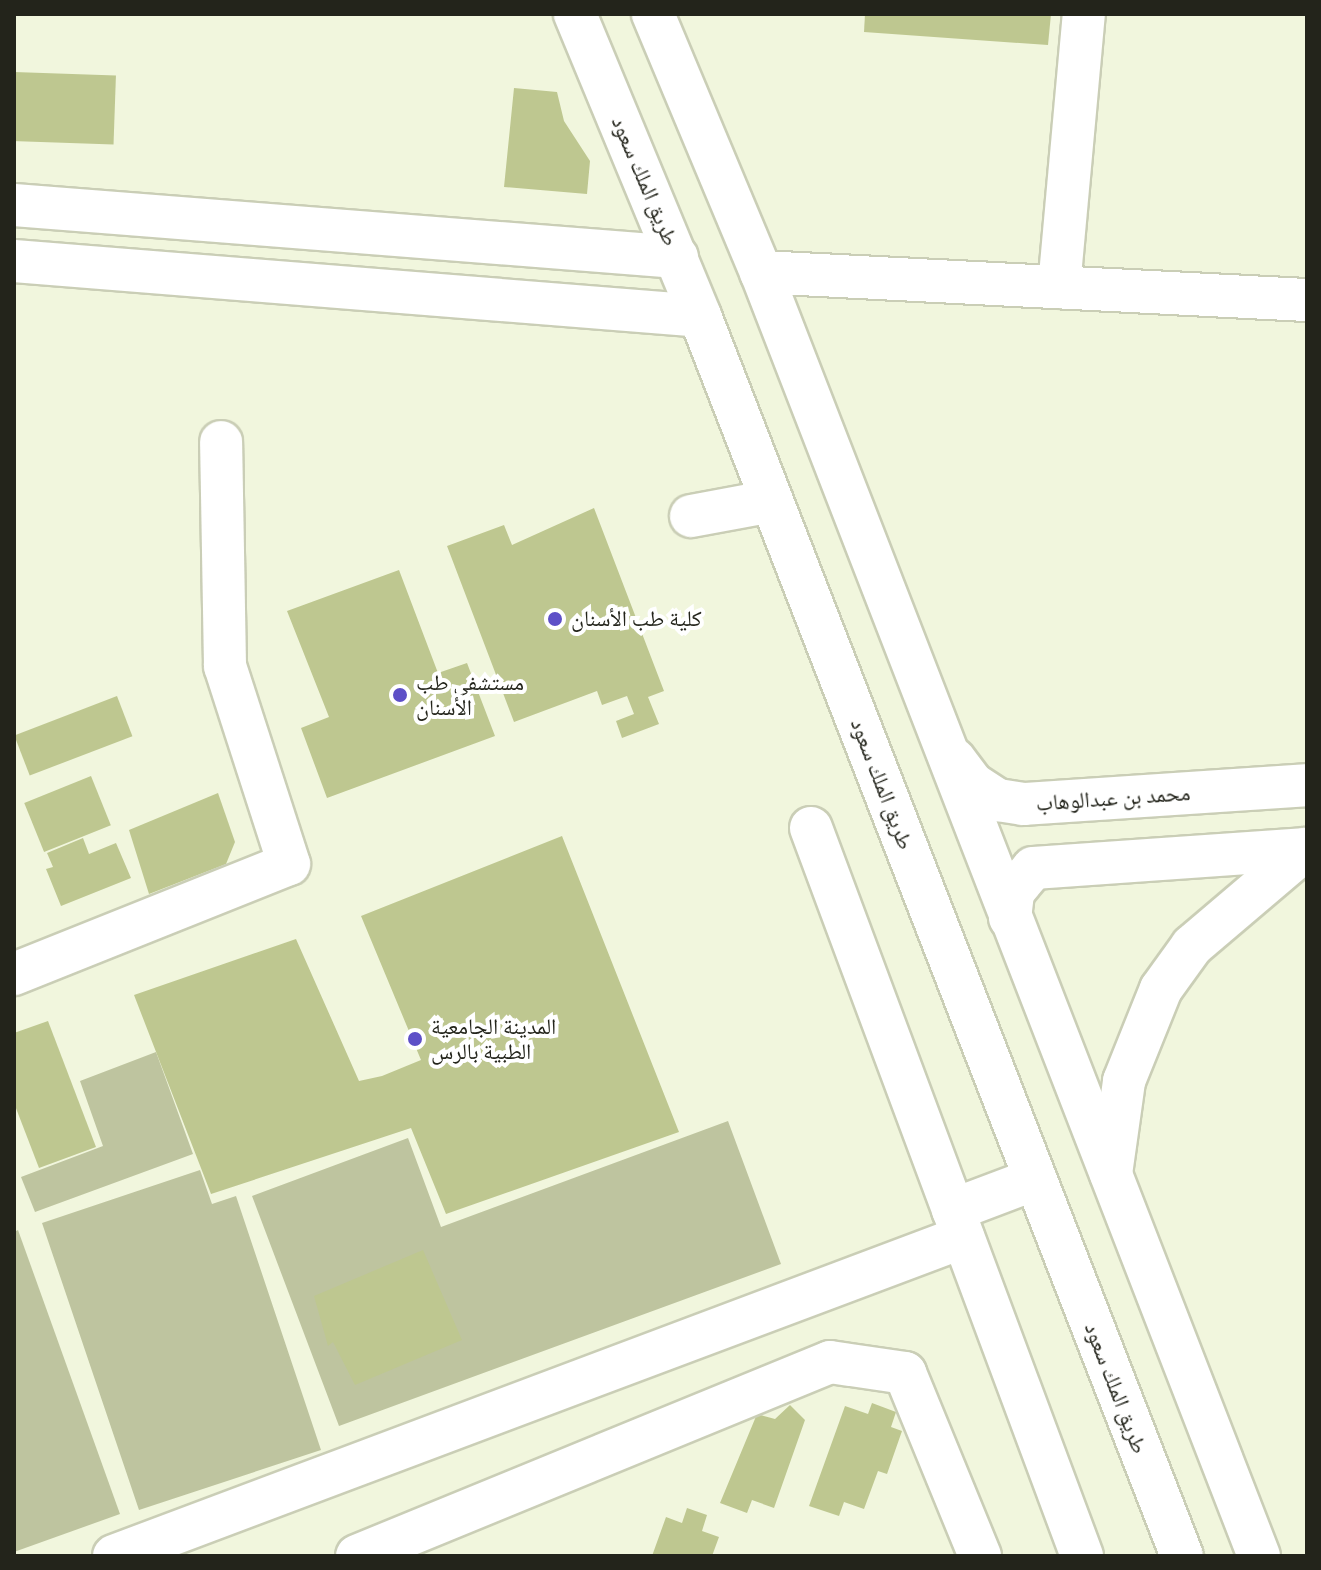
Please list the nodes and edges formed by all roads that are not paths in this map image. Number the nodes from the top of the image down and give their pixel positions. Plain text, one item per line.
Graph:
1 (575, 14) edge
2 (653, 14) edge
3 (1084, 14) edge
4 (14, 205) edge
5 (677, 257) junction
6 (14, 261) edge
7 (761, 272) junction
8 (1059, 287) junction
9 (1307, 300) edge
10 (700, 316) junction
11 (221, 442) dead end
12 (772, 501) junction
13 (691, 516) dead end
14 (943, 745) junction
15 (1307, 785) edge
16 (811, 828) dead end
17 (1306, 849) edge
18 (1010, 918) junction
19 (14, 974) edge
20 (1111, 1175) junction
21 (1035, 1179) junction
22 (958, 1224) junction
23 (114, 1556) edge
24 (357, 1556) edge
25 (980, 1556) edge
26 (1082, 1556) edge
27 (1182, 1556) edge
28 (1259, 1556) edge

1 - 5 street, طريق الملك سعود
2 - 7 street
3 - 8 street
4 - 5 street
5 - 10 street, طريق الملك سعود
6 - 10 street
7 - 8 street
7 - 14 street
8 - 9 street
10 - 12 street, طريق الملك سعود
11 - 19 street
12 - 13 street
12 - 21 street, طريق الملك سعود
14 - 15 street, محمد بن عبدالوهاب
14 - 18 street
16 - 22 street
17 - 18 street
17 - 20 street
18 - 20 street
20 - 28 street
21 - 22 street
21 - 27 street, طريق الملك سعود
22 - 23 street
22 - 26 street
24 - 25 street

